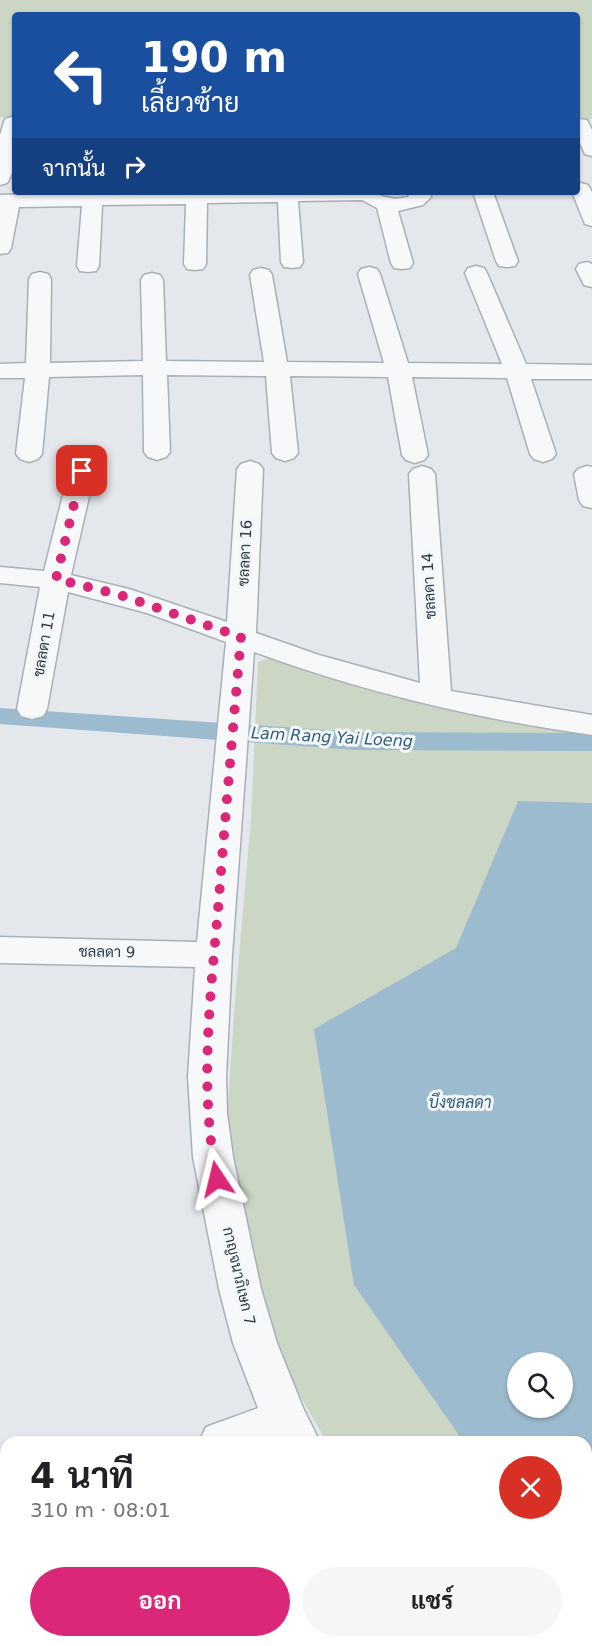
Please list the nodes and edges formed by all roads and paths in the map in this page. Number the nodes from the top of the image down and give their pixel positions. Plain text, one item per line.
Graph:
1 (12, 123) dead end
2 (580, 124) dead end
3 (592, 150) edge
4 (0, 179) edge
5 (583, 189) edge
6 (196, 195) edge
7 (299, 195) edge
8 (421, 195) edge
9 (484, 195) edge
10 (92, 196) edge
11 (375, 197) edge
12 (5, 201) edge
13 (592, 220) edge
14 (0, 248) edge
15 (507, 261) dead end
16 (292, 262) dead end
17 (402, 263) dead end
18 (195, 264) dead end
19 (88, 266) dead end
20 (476, 273) dead end
21 (369, 274) dead end
22 (261, 275) dead end
23 (40, 279) dead end
24 (152, 280) dead end
25 (153, 368) junction
26 (38, 370) junction
27 (277, 370) junction
28 (0, 371) edge
29 (399, 372) junction
30 (517, 372) junction
31 (592, 372) edge
32 (157, 452) dead end
33 (285, 453) dead end
34 (29, 454) dead end
35 (543, 454) dead end
36 (250, 469) dead end
37 (82, 471) dead end
38 (587, 474) dead end
39 (592, 500) edge
40 (0, 574) edge
41 (56, 579) junction
42 (241, 637) junction
43 (436, 698) junction
44 (32, 709) dead end
45 (592, 725) edge
46 (0, 950) edge
47 (214, 955) junction
48 (291, 1430) edge
49 (256, 1436) edge

1 - 4 street
2 - 3 street
5 - 13 street
6 - 7 street
6 - 10 street
6 - 18 street
7 - 11 street
7 - 16 street
8 - 11 street
9 - 15 street
10 - 12 street
10 - 19 street
11 - 17 street
12 - 14 street
20 - 30 street
21 - 29 street, ชลลดา 14
22 - 27 street
23 - 26 street
24 - 25 street
25 - 26 street
25 - 27 street
25 - 32 street
26 - 28 street
26 - 34 street
27 - 29 street
27 - 33 street
29 - 30 street
29 - 43 street, ชลลดา 14
30 - 31 street
30 - 35 street
36 - 42 street, ชลลดา 16
37 - 41 street, ชลลดา 11
38 - 39 street
40 - 41 street
41 - 42 street
41 - 44 street, ชลลดา 11
42 - 43 street
42 - 47 street, กาญจนาภิเษก 7
43 - 45 street
46 - 47 street, ชลลดา 9
47 - 48 street, กาญจนาภิเษก 7
48 - 49 street

